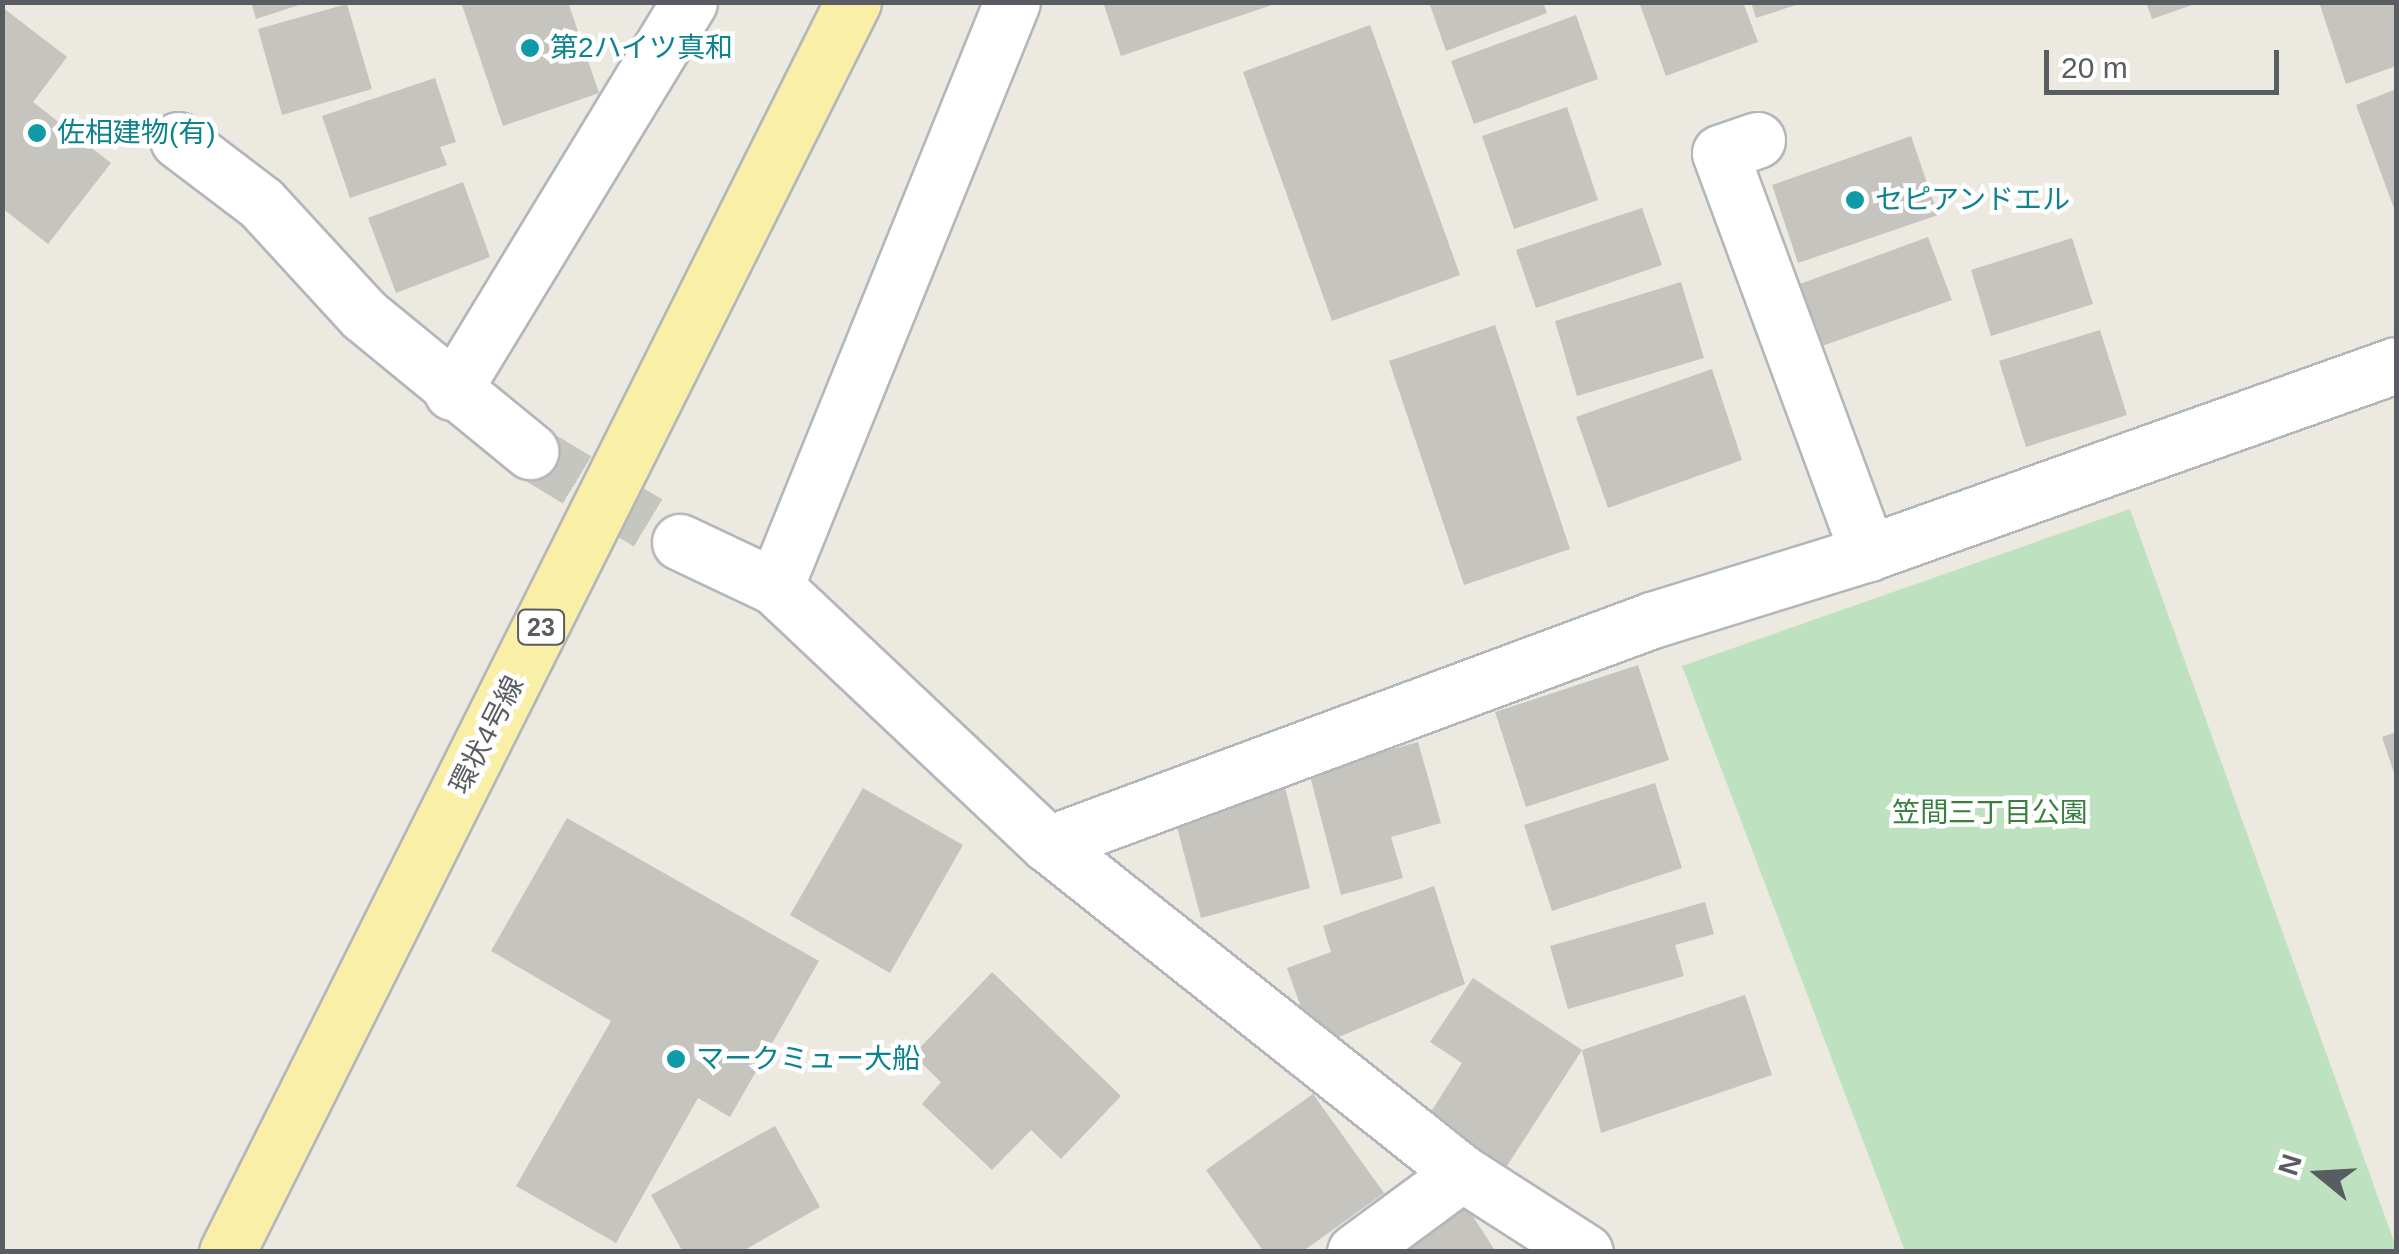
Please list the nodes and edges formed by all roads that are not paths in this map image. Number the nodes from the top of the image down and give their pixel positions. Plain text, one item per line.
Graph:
1 (690, 2) edge
2 (853, 2) edge
3 (1012, 2) edge
4 (178, 140) dead end
5 (1758, 140) dead end
6 (2396, 365) edge
7 (452, 392) junction
8 (530, 451) tunnel mouth
9 (680, 542) tunnel mouth
10 (1868, 553) junction
11 (775, 587) junction
12 (1048, 844) junction
13 (1462, 1173) junction
14 (227, 1252) edge
15 (1355, 1252) edge
16 (1586, 1252) edge

1 - 7 street
2 - 14 main road, 環状4号線 / 23
3 - 11 street
4 - 7 street
5 - 10 street
6 - 10 street
7 - 8 street
9 - 11 street
10 - 12 street
11 - 12 street
12 - 13 street
13 - 15 street
13 - 16 street

